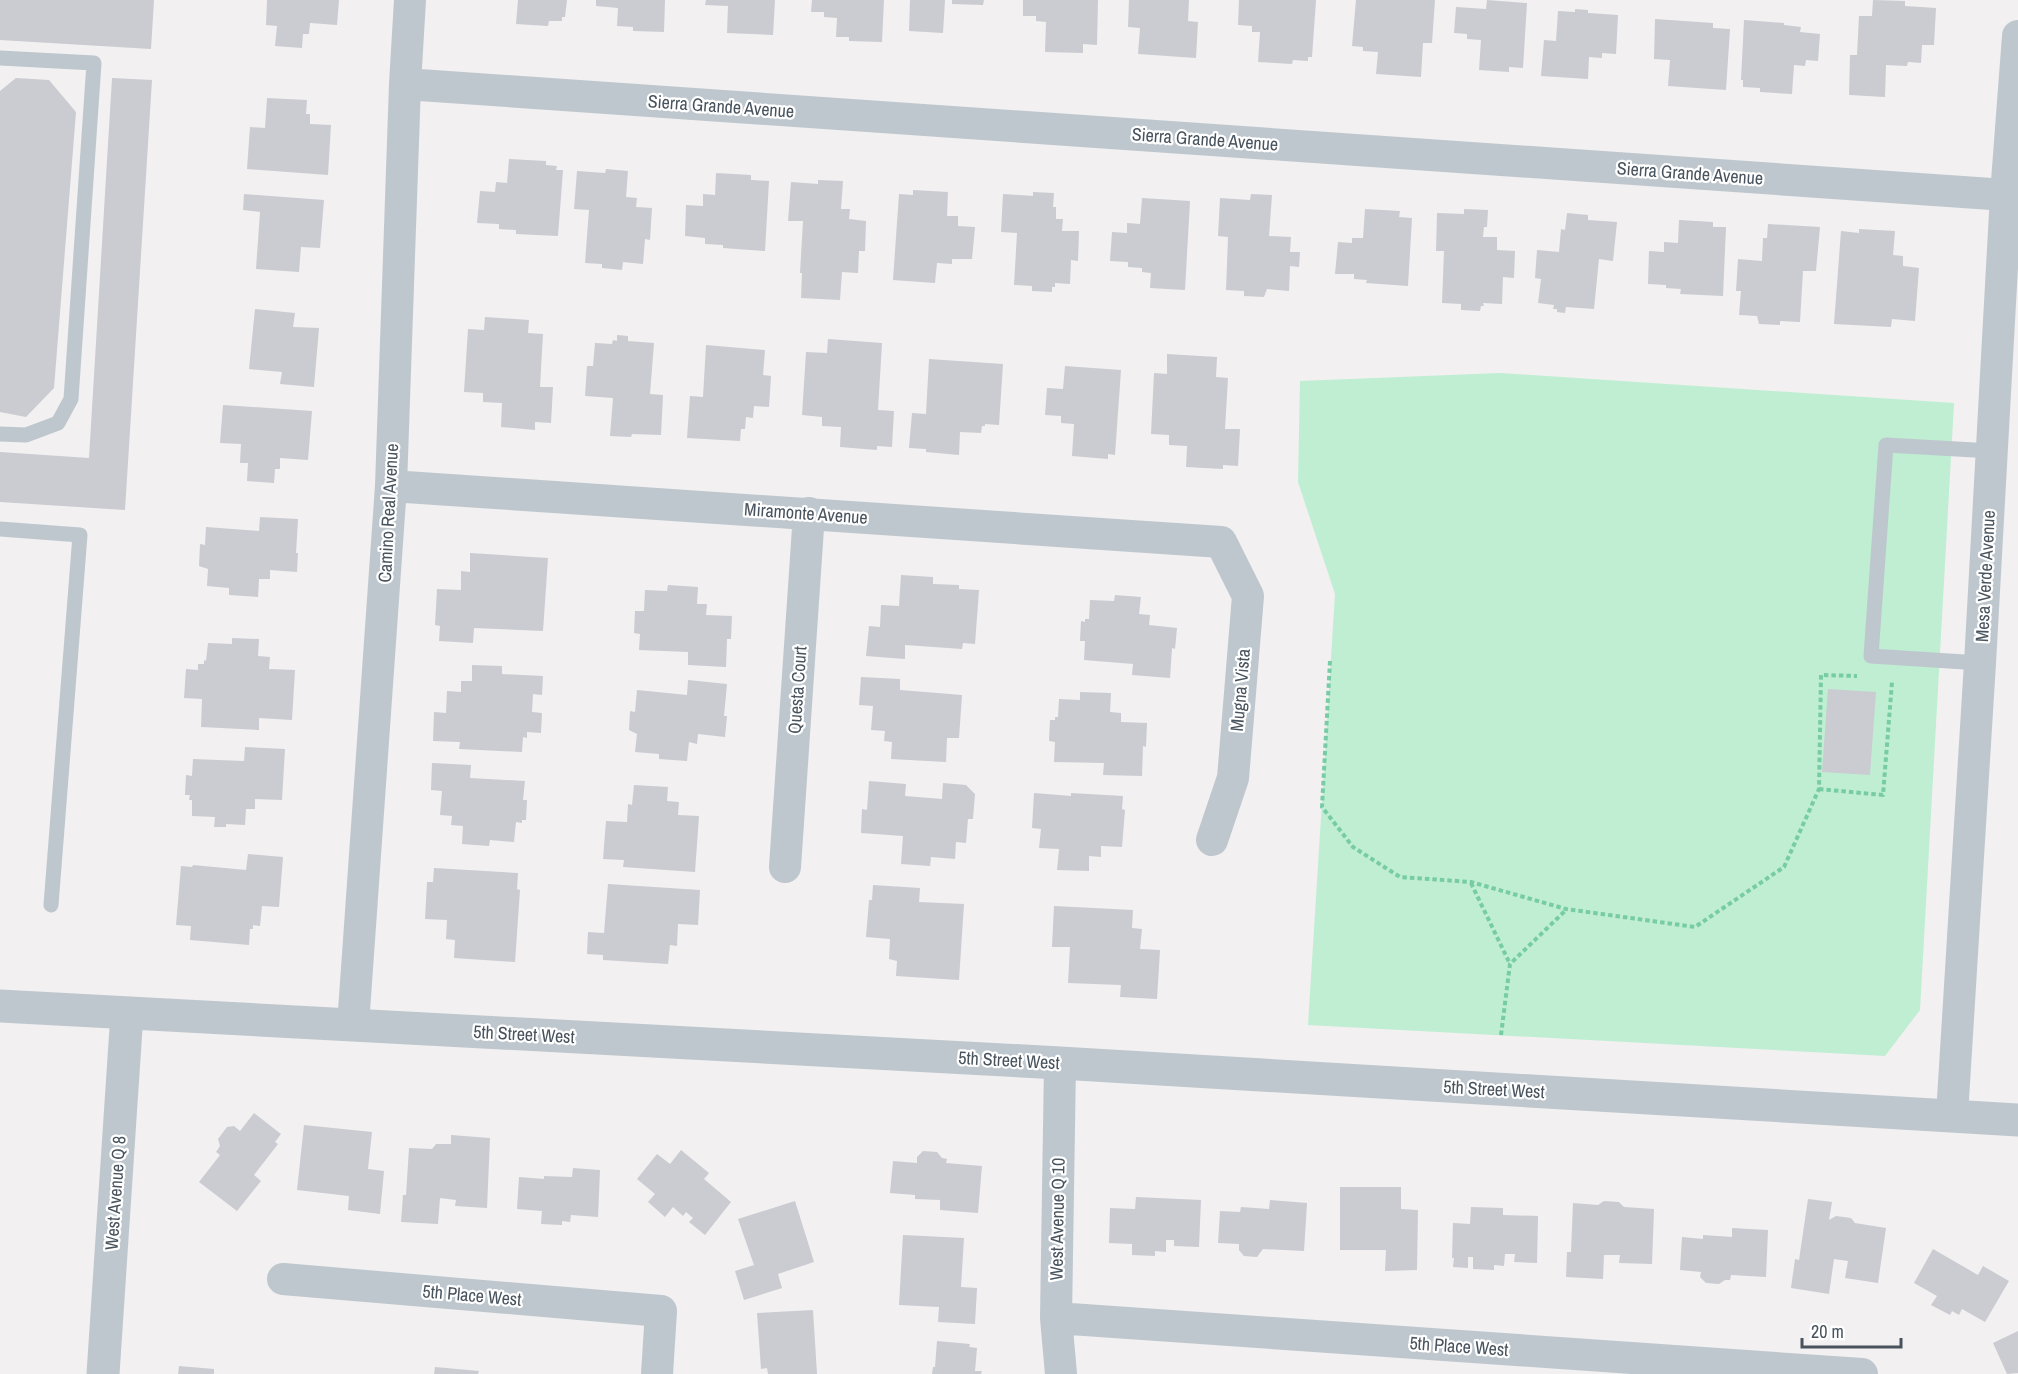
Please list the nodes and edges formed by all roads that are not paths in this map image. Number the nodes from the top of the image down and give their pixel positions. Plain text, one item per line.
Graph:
1 (410, 0) edge
2 (2018, 36) edge
3 (0, 58) edge
4 (405, 84) junction
5 (2006, 195) junction
6 (0, 434) edge
7 (1992, 451) junction
8 (391, 486) junction
9 (809, 513) junction
10 (0, 529) edge
11 (1221, 542) joint
12 (1980, 663) junction
13 (1212, 840) dead end
14 (785, 867) dead end
15 (51, 905) dead end
16 (0, 1006) edge
17 (127, 1012) junction
18 (353, 1025) junction
19 (1060, 1063) junction
20 (1952, 1115) junction
21 (2018, 1120) edge
22 (283, 1279) dead end
23 (1056, 1318) junction
24 (103, 1374) edge
25 (657, 1374) edge
26 (1061, 1374) edge
27 (1862, 1374) edge

1 - 4 street, Camino Real Avenue
2 - 5 street, Mesa Verde Avenue
3 - 6 lane
4 - 5 street, Sierra Grande Avenue
4 - 8 street, Camino Real Avenue
5 - 7 street, Mesa Verde Avenue
7 - 12 street, Mesa Verde Avenue
7 - 12 lane
8 - 9 street, Miramonte Avenue
8 - 18 street, Camino Real Avenue
9 - 11 street, Miramonte Avenue
9 - 14 street, Questa Court
10 - 15 lane
11 - 13 street, Mugna Vista
12 - 20 street, Mesa Verde Avenue
16 - 17 street, 5th Street West
17 - 18 street, 5th Street West
17 - 24 street, West Avenue Q 8
18 - 19 street, 5th Street West
19 - 20 street, 5th Street West
19 - 23 street, West Avenue Q 10
20 - 21 street, 5th Street West
22 - 25 street, 5th Place West
23 - 26 street, West Avenue Q 10
23 - 27 street, 5th Place West

